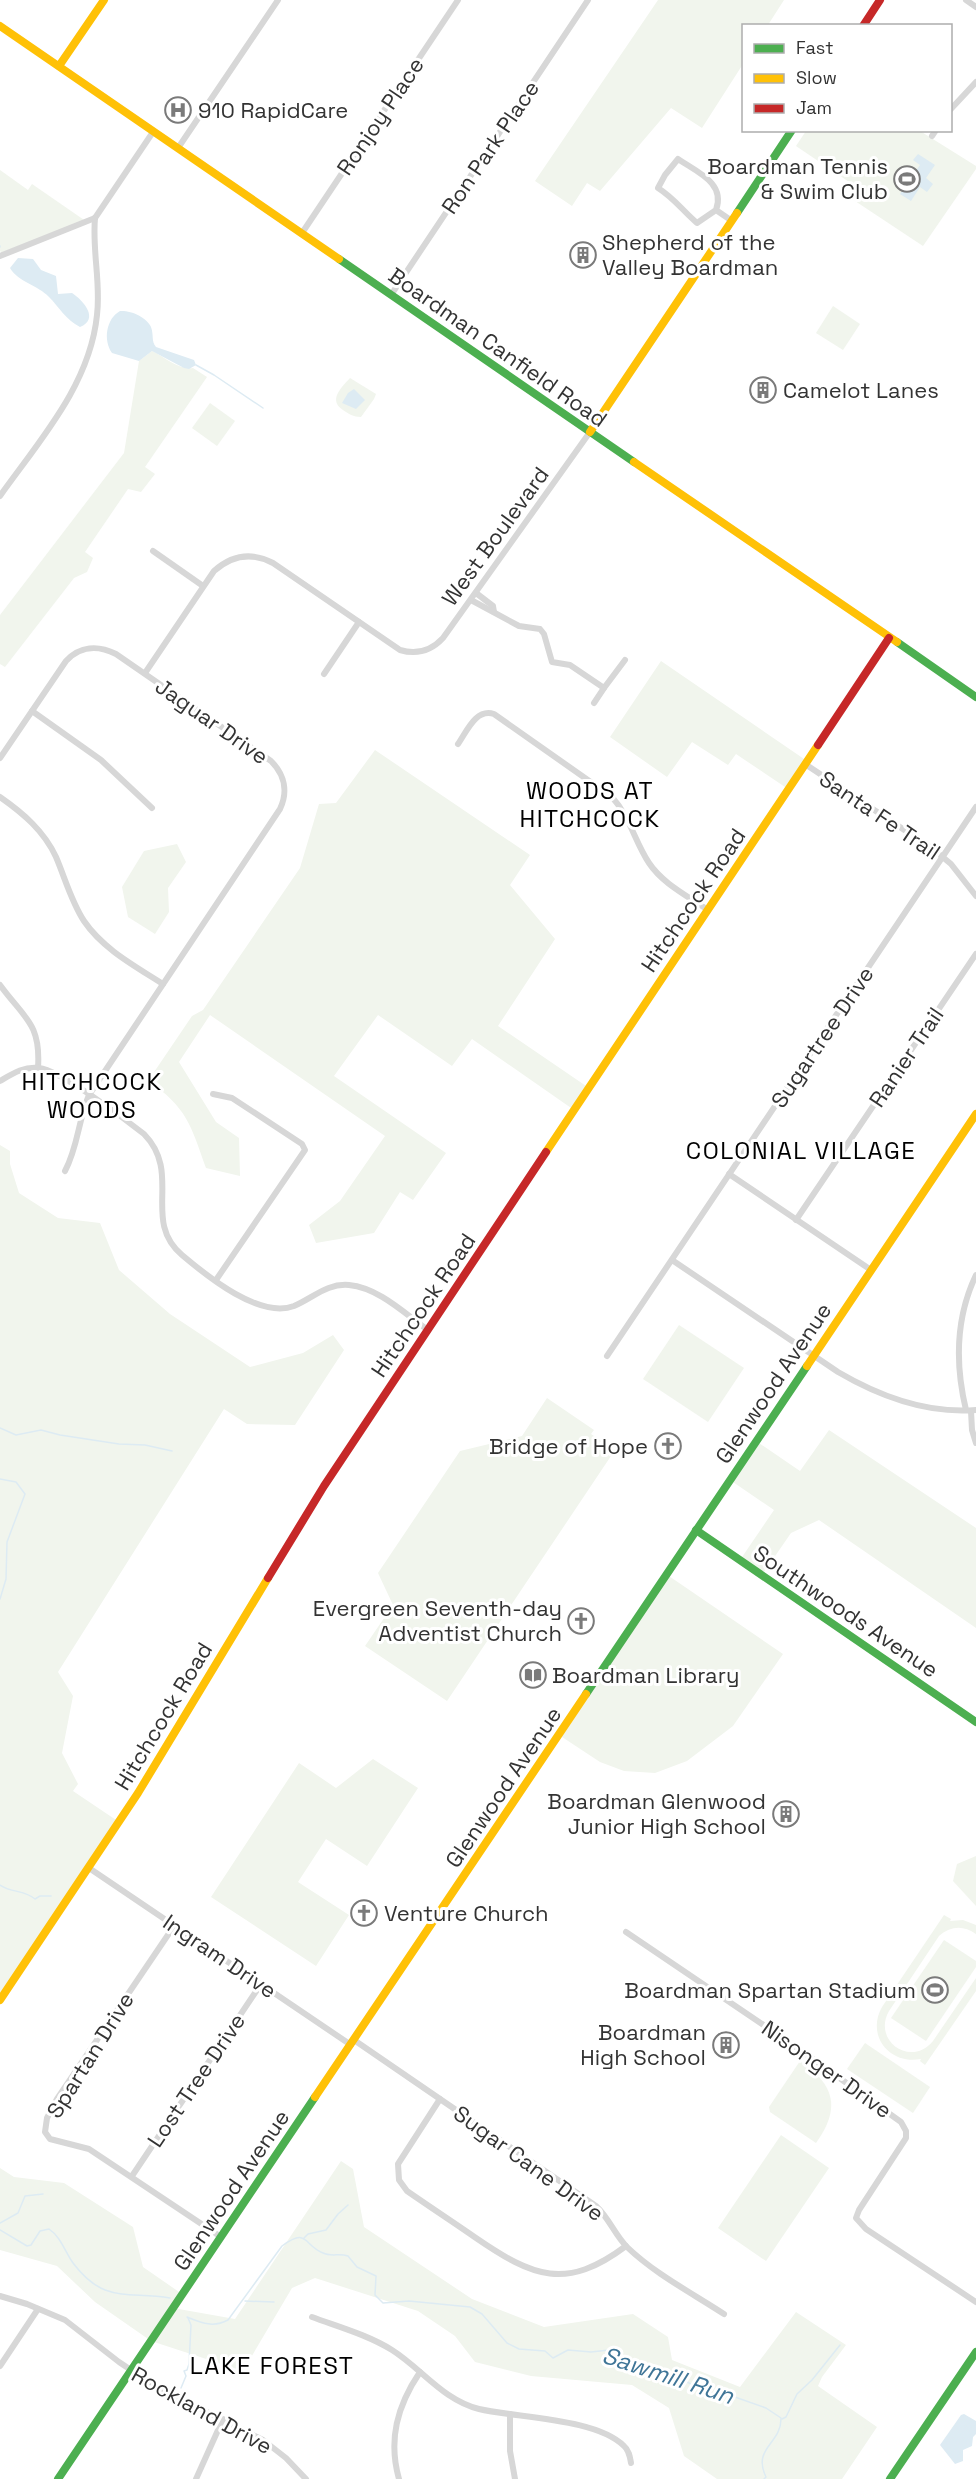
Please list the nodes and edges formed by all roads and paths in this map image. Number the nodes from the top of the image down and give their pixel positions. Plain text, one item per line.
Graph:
1 (104, 0) edge
2 (278, 0) edge
3 (458, 0) edge
4 (588, 0) edge
5 (880, 0) edge
6 (966, 0) edge
7 (976, 7) edge
8 (863, 24) edge
9 (0, 26) edge
10 (59, 66) junction
11 (976, 81) edge
12 (952, 109) edge
13 (153, 132) junction
14 (791, 132) edge
15 (178, 148) junction
16 (716, 210) junction
17 (95, 218) junction
18 (732, 221) junction
19 (302, 233) junction
20 (0, 256) edge
21 (391, 295) junction
22 (590, 432) junction
23 (0, 496) edge
24 (153, 551) dead end
25 (203, 586) junction
26 (476, 593) junction
27 (471, 600) junction
28 (494, 612) junction
29 (359, 622) junction
30 (889, 638) junction
31 (625, 660) dead end
32 (145, 673) junction
33 (324, 674) dead end
34 (604, 688) junction
35 (976, 697) edge
36 (594, 703) dead end
37 (32, 711) junction
38 (458, 744) dead end
39 (0, 758) edge
40 (805, 764) junction
41 (0, 797) edge
42 (976, 807) edge
43 (152, 808) dead end
44 (943, 858) junction
45 (976, 896) edge
46 (708, 910) junction
47 (976, 954) edge
48 (163, 984) junction
49 (0, 985) edge
50 (38, 1068) junction
51 (0, 1081) edge
52 (213, 1094) dead end
53 (88, 1095) junction
54 (976, 1114) edge
55 (64, 1171) dead end
56 (729, 1174) junction
57 (796, 1220) junction
58 (672, 1260) junction
59 (871, 1270) junction
60 (976, 1275) edge
61 (216, 1280) junction
62 (428, 1330) junction
63 (813, 1355) junction
64 (607, 1356) dead end
65 (971, 1410) edge
66 (976, 1443) edge
67 (696, 1530) junction
68 (976, 1722) edge
69 (89, 1868) junction
70 (174, 1926) junction
71 (626, 1932) dead end
72 (261, 1984) junction
73 (0, 2000) edge
74 (353, 2043) junction
75 (440, 2099) junction
76 (132, 2176) junction
77 (221, 2237) junction
78 (626, 2246) junction
79 (0, 2296) edge
80 (976, 2302) edge
81 (38, 2309) junction
82 (724, 2314) dead end
83 (312, 2317) dead end
84 (976, 2352) edge
85 (0, 2366) edge
86 (131, 2371) junction
87 (420, 2372) junction
88 (510, 2414) junction
89 (223, 2419) junction
90 (631, 2463) dead end
91 (58, 2479) edge
92 (196, 2479) edge
93 (306, 2479) edge
94 (399, 2479) edge
95 (515, 2479) edge
96 (890, 2479) edge

1 - 10 street
2 - 15 street
3 - 19 street, Ronjoy Place
4 - 21 street, Ron Park Place
5 - 8 street
6 - 7 street
9 - 10 street, Boardman Canfield Road
10 - 13 street, Boardman Canfield Road
11 - 12 street
13 - 15 street, Boardman Canfield Road
13 - 17 street
14 - 18 street, West Boulevard
15 - 19 street, Boardman Canfield Road
16 - 16 street
16 - 18 street
17 - 20 street
17 - 23 street
18 - 22 street, West Boulevard
19 - 21 street, Boardman Canfield Road
21 - 22 street, Boardman Canfield Road
22 - 26 street, West Boulevard
22 - 30 street, Boardman Canfield Road
24 - 25 street
25 - 29 street, West Boulevard
25 - 32 street, West Boulevard
26 - 27 street, West Boulevard
26 - 28 street
27 - 28 street
27 - 29 street, West Boulevard
28 - 34 street
29 - 33 street
30 - 35 street, Boardman Canfield Road
30 - 40 street, Hitchcock Road
31 - 34 street
32 - 37 street, Jaguar Drive
32 - 48 street, Jaguar Drive
34 - 36 street
37 - 39 street, Jaguar Drive
37 - 43 street
38 - 46 street
40 - 44 street, Santa Fe Trail
40 - 46 street, Hitchcock Road
41 - 48 street
42 - 44 street, Sugartree Drive
44 - 45 street, Santa Fe Trail
44 - 56 street, Sugartree Drive
46 - 62 street, Hitchcock Road
47 - 57 street, Ranier Trail
48 - 53 street, Jaguar Drive
49 - 50 street
50 - 51 street
50 - 53 street
52 - 61 street
53 - 55 street, Jaguar Drive
53 - 61 street
54 - 59 street, Glenwood Avenue
56 - 57 street
56 - 58 street, Sugartree Drive
57 - 59 street
58 - 63 street
58 - 64 street, Sugartree Drive
59 - 63 street, Glenwood Avenue
60 - 65 street
61 - 62 street
62 - 69 street, Hitchcock Road
63 - 65 street
63 - 67 street, Glenwood Avenue
65 - 66 street
67 - 68 street, Southwoods Avenue
67 - 74 street, Glenwood Avenue
69 - 70 street, Ingram Drive
69 - 73 street, Hitchcock Road
70 - 72 street, Ingram Drive
70 - 76 street, Spartan Drive
71 - 80 street, Nisonger Drive
72 - 74 street, Ingram Drive
72 - 76 street, Lost Tree Drive
74 - 75 street, Sugar Cane Drive
74 - 77 street, Glenwood Avenue
75 - 78 street, Sugar Cane Drive
75 - 78 street
76 - 77 street, Spartan Drive
77 - 86 street, Glenwood Avenue
78 - 82 street, Sugar Cane Drive
79 - 81 street, Rockland Drive
81 - 85 street
81 - 86 street, Rockland Drive
83 - 87 street
84 - 96 street
86 - 89 street, Rockland Drive
86 - 91 street, Glenwood Avenue
87 - 88 street
87 - 94 street
88 - 90 street
88 - 95 street
89 - 92 street
89 - 93 street, Rockland Drive

